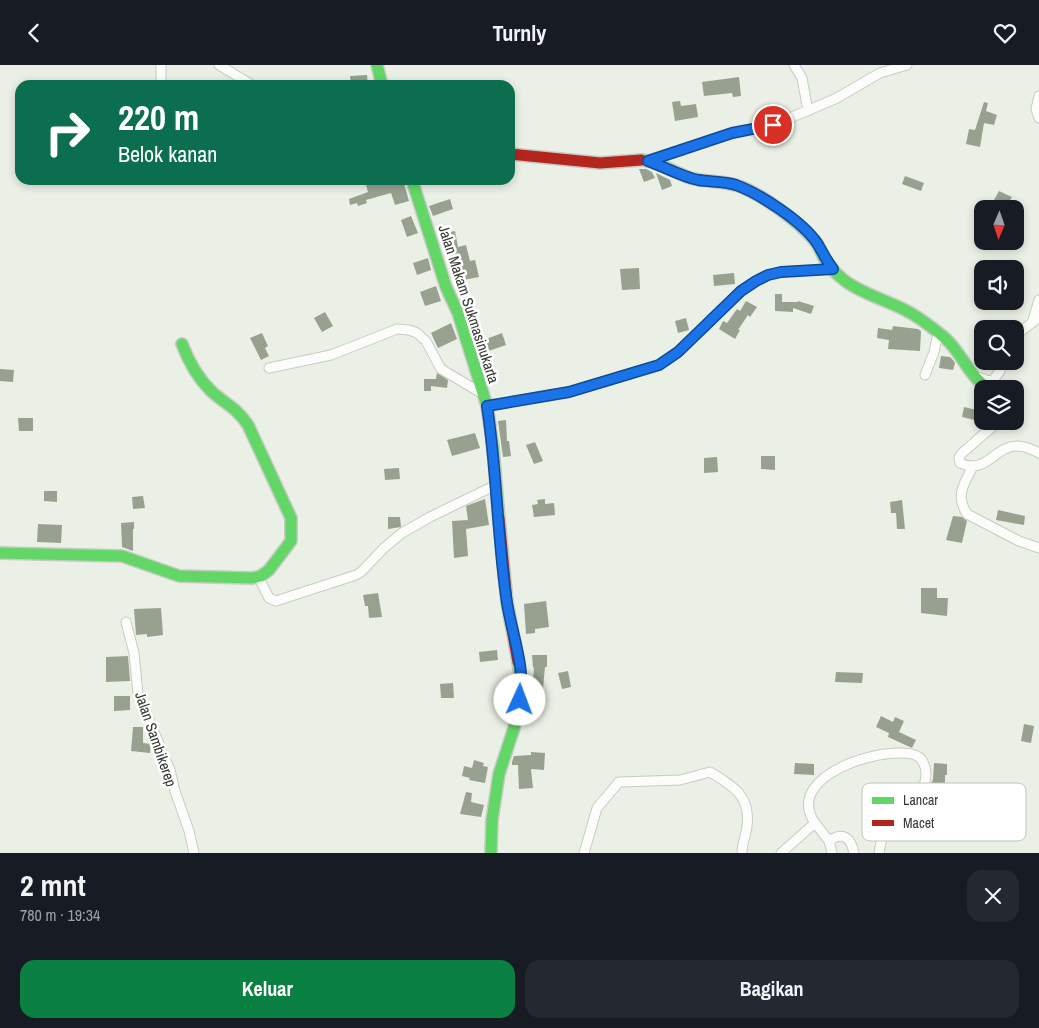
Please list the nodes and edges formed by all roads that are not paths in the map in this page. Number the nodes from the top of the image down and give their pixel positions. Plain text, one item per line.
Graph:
1 (161, 65) edge
2 (219, 65) edge
3 (377, 65) edge
4 (794, 65) edge
5 (907, 65) edge
6 (161, 79) dead end
7 (244, 80) edge
8 (381, 80) edge
9 (1039, 96) edge
10 (808, 111) junction
11 (1039, 118) edge
12 (515, 154) edge
13 (648, 161) junction
14 (414, 185) edge
15 (833, 269) junction
16 (1039, 300) edge
17 (1036, 320) edge
18 (1024, 329) edge
19 (938, 333) junction
20 (182, 344) dead end
21 (268, 368) dead end
22 (1000, 370) edge
23 (925, 375) dead end
24 (972, 375) junction
25 (976, 380) edge
26 (483, 393) junction
27 (487, 406) junction
28 (989, 430) edge
29 (1039, 453) edge
30 (972, 466) junction
31 (496, 485) junction
32 (1039, 548) edge
33 (0, 553) edge
34 (258, 576) junction
35 (126, 622) dead end
36 (924, 783) edge
37 (815, 823) junction
38 (829, 841) junction
39 (882, 841) edge
40 (194, 853) edge
41 (490, 853) edge
42 (584, 853) edge
43 (742, 853) edge
44 (781, 853) edge
45 (832, 853) edge
46 (854, 853) edge
47 (879, 853) edge

1 - 6 street
2 - 7 street
3 - 8 street
4 - 10 street
5 - 10 street
9 - 11 street
10 - 13 street
12 - 13 street
13 - 15 street
14 - 26 street, Jalan Makam Sukmasinukarta
15 - 19 street
15 - 27 street
16 - 17 street
17 - 18 street
19 - 23 street
19 - 24 street
20 - 34 street
21 - 26 street
22 - 24 street
24 - 25 street
26 - 27 street, Jalan Makam Sukmasinukarta
27 - 31 street, Jalan Makam Sukmasinukarta
28 - 30 street
29 - 30 street
30 - 32 street
31 - 34 street
31 - 41 street, Jalan Makam Sukmasinukarta
33 - 34 street
35 - 40 street, Jalan Sambikerep
36 - 37 street
37 - 38 street
37 - 44 street
38 - 45 street
38 - 46 street
39 - 47 street
42 - 43 street

